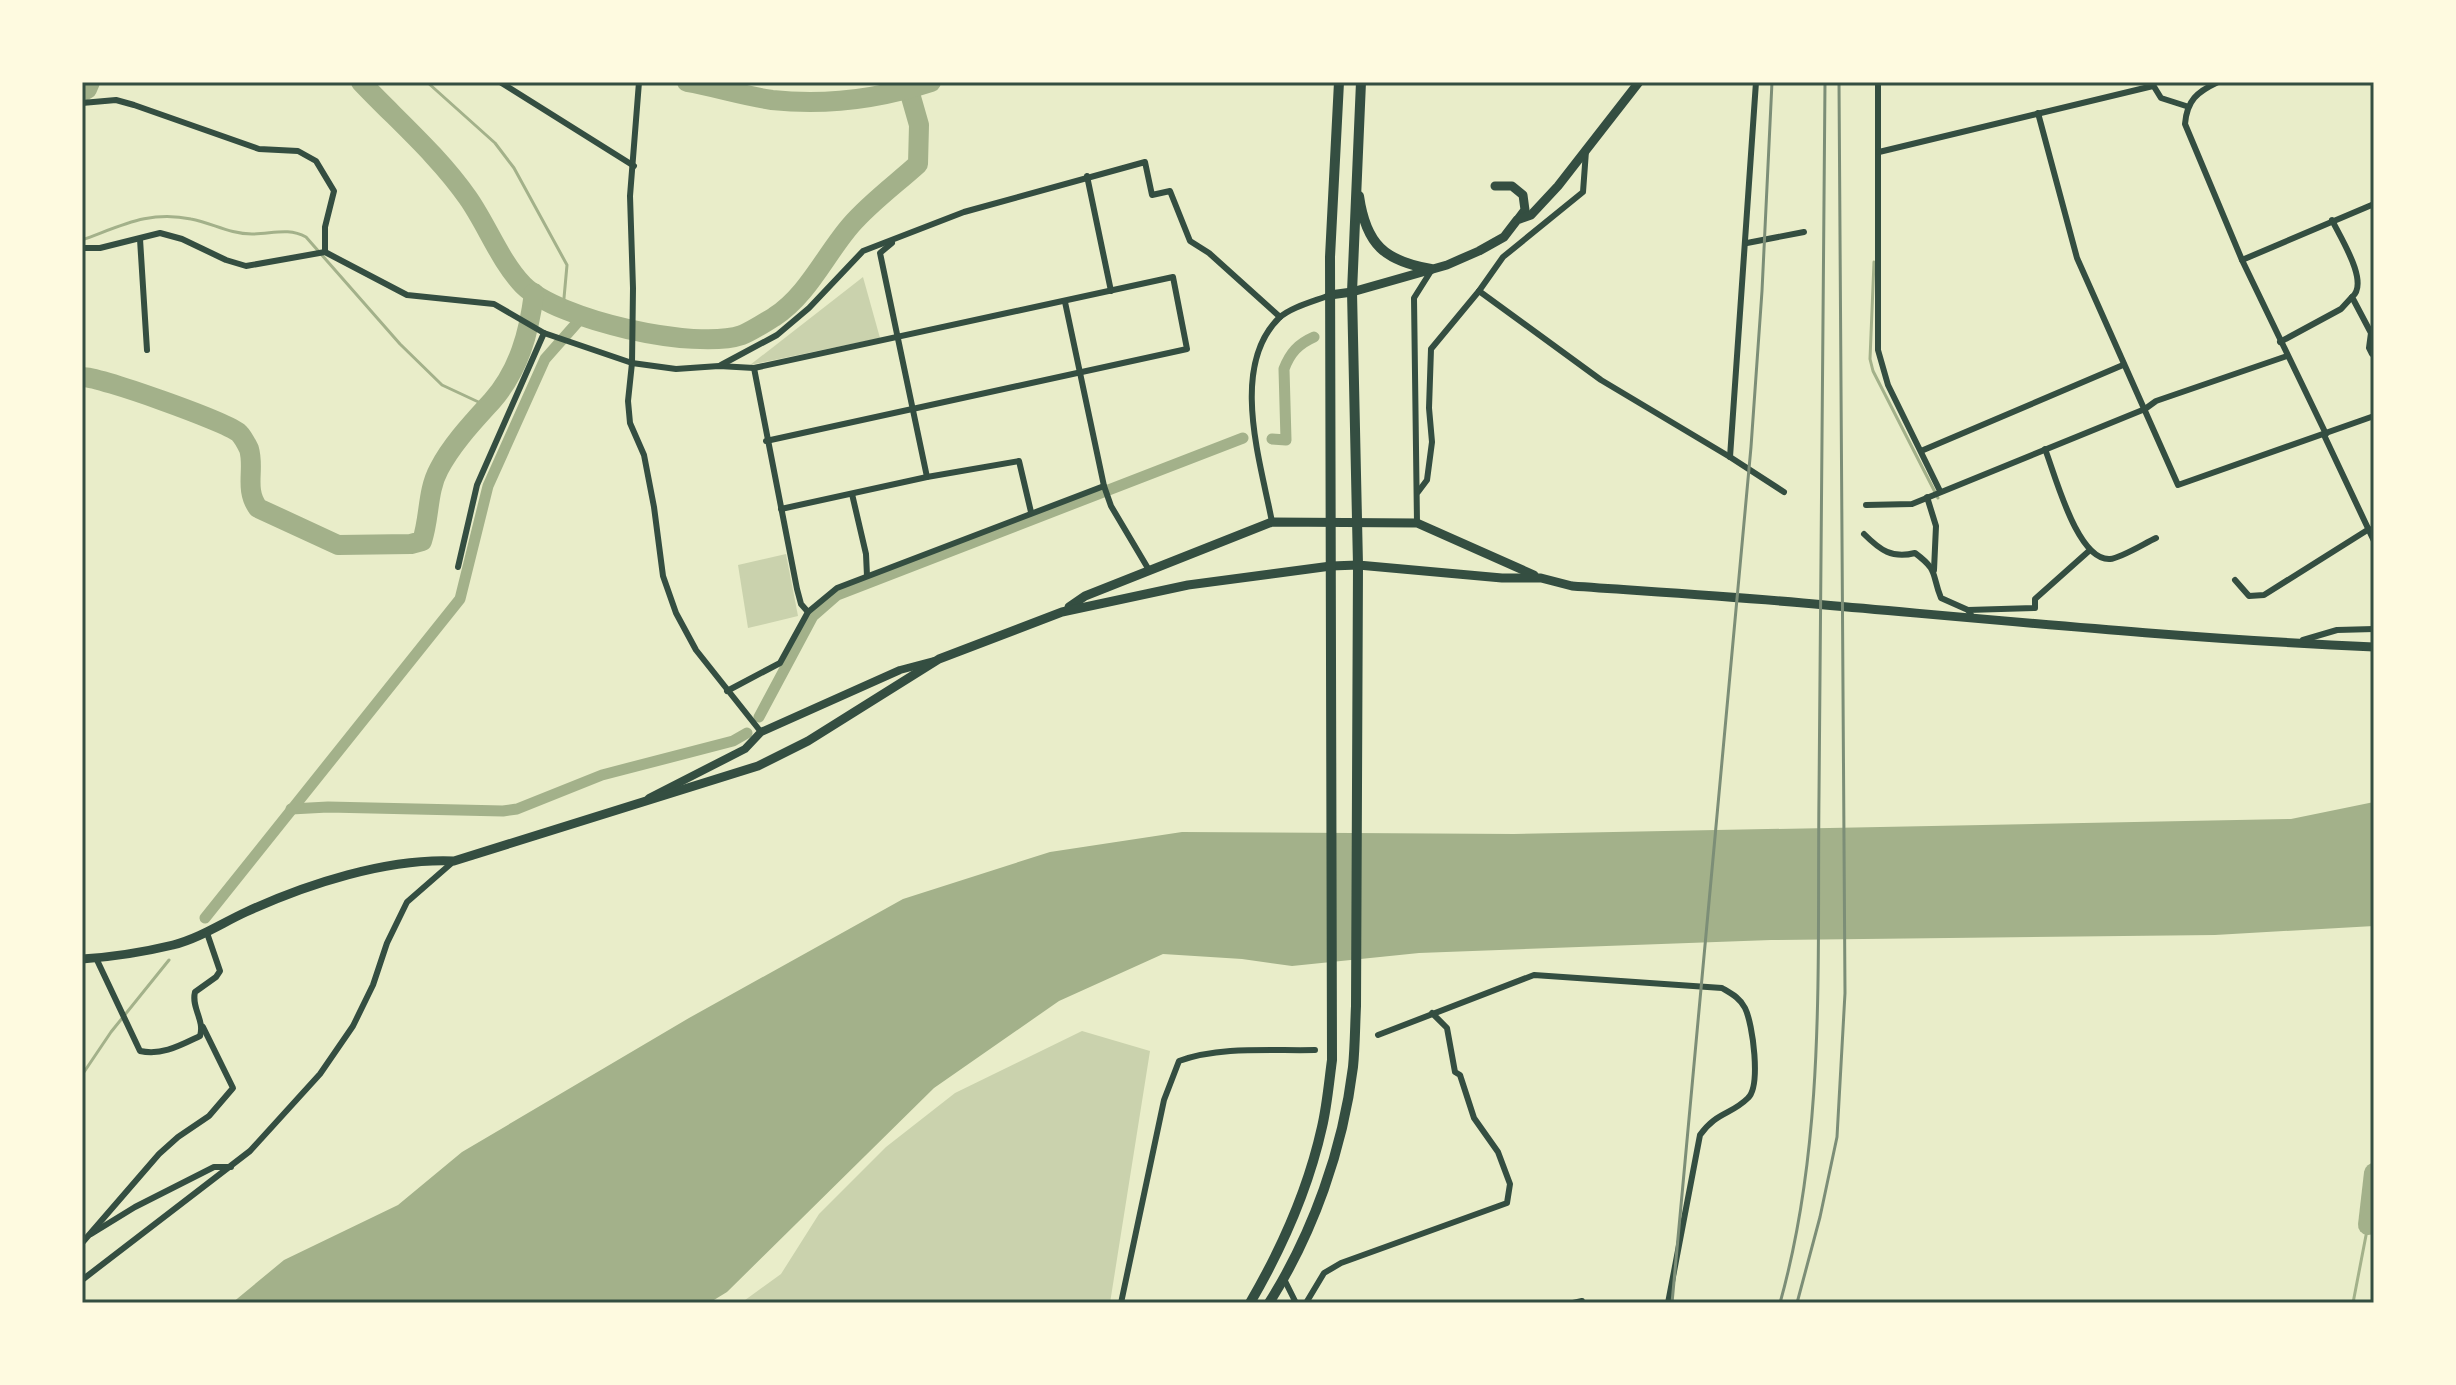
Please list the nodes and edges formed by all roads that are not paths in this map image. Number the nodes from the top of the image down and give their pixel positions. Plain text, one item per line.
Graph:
1 (500, 82) edge
2 (639, 82) edge
3 (1339, 82) edge
4 (1361, 82) edge
5 (1639, 82) edge
6 (1756, 82) edge
7 (1878, 82) edge
8 (2218, 82) edge
9 (2153, 84) edge
10 (82, 103) edge
11 (2186, 106) junction
12 (2038, 113) junction
13 (1586, 150) junction
14 (1879, 152) junction
15 (634, 166) junction
16 (1356, 171) junction
17 (1087, 176) junction
18 (1495, 186) dead end
19 (2374, 204) edge
20 (1517, 220) junction
21 (2332, 220) junction
22 (1804, 232) dead end
23 (140, 239) junction
24 (898, 239) junction
25 (1747, 243) junction
26 (82, 248) edge
27 (325, 252) junction
28 (2242, 260) junction
29 (1431, 269) junction
30 (1111, 291) junction
31 (1479, 291) junction
32 (1352, 292) junction
33 (1330, 295) junction
34 (2352, 297) junction
35 (1065, 302) junction
36 (1280, 317) junction
37 (544, 333) junction
38 (898, 337) junction
39 (2280, 342) junction
40 (147, 350) dead end
41 (2372, 354) dead end
42 (2287, 356) junction
43 (632, 363) junction
44 (2123, 365) junction
45 (719, 366) junction
46 (754, 368) junction
47 (1080, 372) junction
48 (2145, 409) junction
49 (913, 410) junction
50 (2374, 416) edge
51 (2325, 435) junction
52 (766, 441) junction
53 (2045, 449) junction
54 (1921, 451) junction
55 (1730, 457) junction
56 (927, 477) junction
57 (1104, 486) junction
58 (1940, 491) junction
59 (1418, 492) junction
60 (1784, 492) dead end
61 (852, 494) junction
62 (1927, 497) junction
63 (1866, 505) dead end
64 (781, 509) junction
65 (1031, 512) junction
66 (1272, 522) junction
67 (1417, 523) junction
68 (2369, 529) junction
69 (1864, 534) dead end
70 (2156, 538) dead end
71 (2374, 541) edge
72 (2090, 550) junction
73 (1358, 565) junction
74 (1331, 566) junction
75 (458, 567) dead end
76 (1149, 570) junction
77 (1934, 570) junction
78 (867, 576) junction
79 (1541, 578) junction
80 (2235, 580) dead end
81 (1968, 610) junction
82 (808, 612) junction
83 (1062, 612) junction
84 (1975, 620) junction
85 (2374, 629) edge
86 (2292, 644) junction
87 (2374, 647) edge
88 (939, 659) junction
89 (727, 691) junction
90 (761, 732) junction
91 (640, 803) junction
92 (454, 861) junction
93 (207, 933) junction
94 (96, 958) junction
95 (82, 959) edge
96 (1432, 1013) junction
97 (203, 1027) junction
98 (1378, 1035) dead end
99 (1315, 1050) dead end
100 (232, 1167) junction
101 (83, 1240) edge
102 (1284, 1279) junction
103 (82, 1280) edge
104 (1582, 1301) dead end
105 (1121, 1303) edge
106 (1250, 1303) edge
107 (1269, 1303) edge
108 (1296, 1303) edge
109 (1306, 1303) edge
110 (1573, 1303) edge
111 (1668, 1303) edge

1 - 15 street
2 - 15 street
3 - 33 highway
4 - 16 highway
5 - 13 main road
6 - 25 street
7 - 14 street
8 - 11 street
9 - 11 street
9 - 12 street
10 - 27 street
11 - 28 street
12 - 14 street
12 - 44 street
13 - 20 main road
13 - 31 street
14 - 54 street
15 - 43 street
16 - 29 highway
16 - 32 highway
17 - 24 street
17 - 30 street
17 - 36 street
18 - 20 main road
19 - 21 street
20 - 29 main road
21 - 28 street
21 - 34 street
22 - 25 street
23 - 26 street
23 - 27 street
23 - 40 street
24 - 38 street
24 - 45 street
25 - 55 street
27 - 37 street
28 - 39 street
29 - 32 main road
29 - 59 street
30 - 35 street
30 - 47 street
31 - 55 street
31 - 59 street
32 - 33 main road
32 - 73 highway
33 - 36 street
33 - 74 highway
34 - 39 street
34 - 41 street
35 - 38 street
35 - 47 street
36 - 66 street
37 - 43 street
37 - 75 street
38 - 46 street
38 - 49 street
39 - 42 street
42 - 48 street
42 - 51 street
43 - 45 street
43 - 89 street
44 - 48 street
44 - 54 street
45 - 46 street
46 - 52 street
47 - 49 street
47 - 57 street
48 - 51 street
48 - 53 street
49 - 52 street
49 - 56 street
50 - 51 street
51 - 68 street
52 - 64 street
53 - 58 street
53 - 72 street
54 - 58 street
55 - 60 street
56 - 61 street
56 - 65 street
57 - 65 street
57 - 76 street
58 - 62 street
59 - 67 street
61 - 64 street
61 - 78 street
62 - 63 street
62 - 77 street
64 - 82 street
65 - 78 street
66 - 67 main road
66 - 76 main road
67 - 79 main road
68 - 71 street
68 - 80 street
69 - 77 street
70 - 72 street
72 - 81 street
73 - 74 main road
73 - 79 main road
73 - 102 highway
74 - 83 main road
74 - 106 highway
76 - 83 main road
77 - 81 street
78 - 82 street
79 - 84 main road
81 - 84 street
82 - 89 street
83 - 88 main road
84 - 86 main road
85 - 86 street
86 - 87 main road
88 - 90 street
88 - 91 main road
89 - 90 street
90 - 91 street
91 - 92 main road
92 - 93 main road
92 - 100 street
93 - 94 main road
93 - 97 street
94 - 95 main road
94 - 97 street
96 - 98 street
96 - 109 street
96 - 111 street
97 - 101 street
99 - 105 street
100 - 101 street
100 - 103 street
102 - 107 highway
102 - 108 street
104 - 110 street

